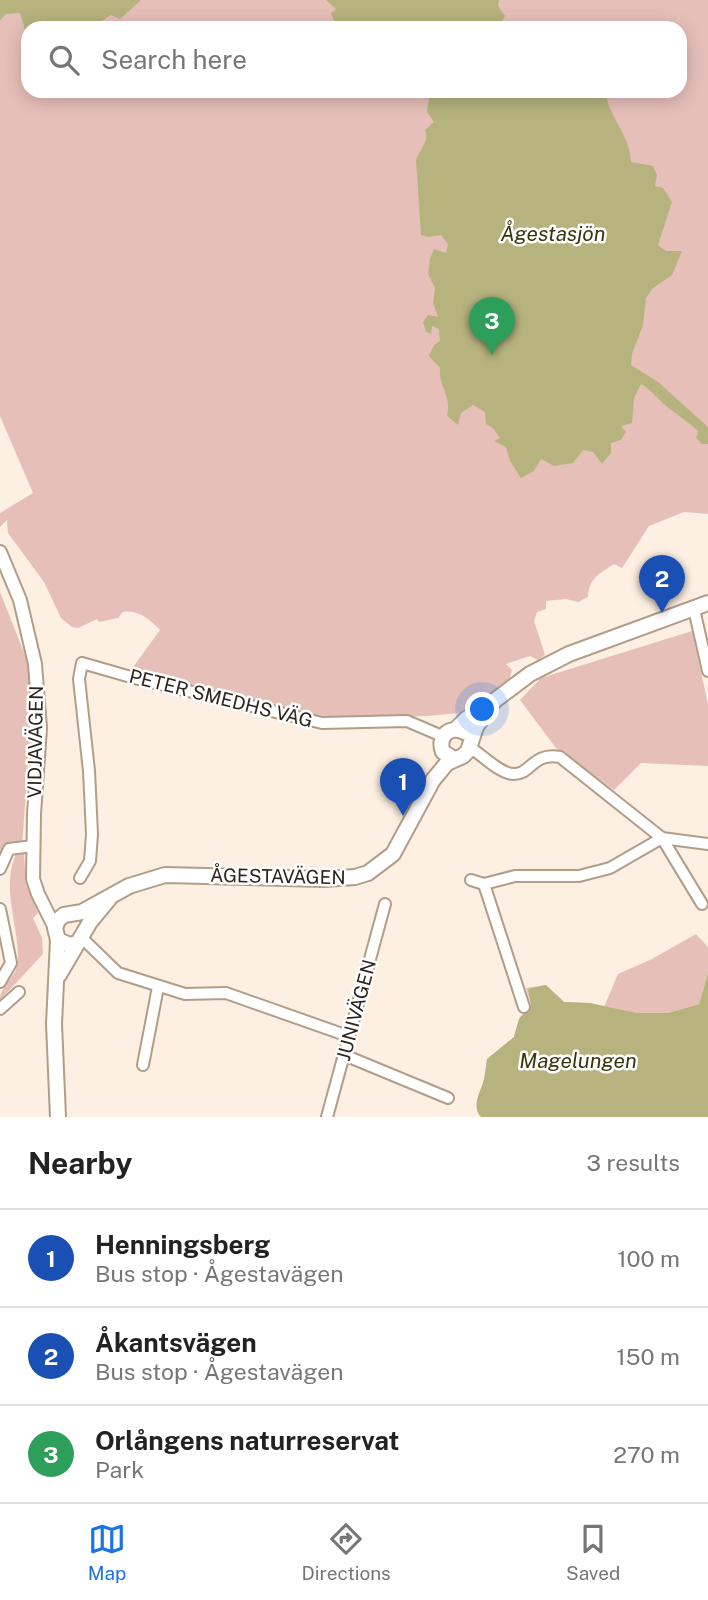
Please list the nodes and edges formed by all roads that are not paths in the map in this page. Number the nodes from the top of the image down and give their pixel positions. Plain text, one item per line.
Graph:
1 (0, 552) edge
2 (701, 606) edge
3 (708, 669) edge
4 (494, 701) junction
5 (456, 729) junction
6 (442, 736) junction
7 (469, 747) junction
8 (448, 755) junction
9 (662, 838) junction
10 (708, 844) edge
11 (33, 846) junction
12 (0, 869) edge
13 (80, 878) dead end
14 (471, 880) dead end
15 (484, 884) junction
16 (117, 891) junction
17 (38, 894) junction
18 (385, 904) dead end
19 (702, 904) dead end
20 (0, 909) edge
21 (68, 915) junction
22 (56, 934) junction
23 (81, 937) junction
24 (57, 978) junction
25 (0, 982) edge
26 (158, 987) junction
27 (19, 992) dead end
28 (524, 1007) dead end
29 (0, 1009) edge
30 (348, 1036) junction
31 (344, 1055) junction
32 (143, 1065) dead end
33 (448, 1098) dead end
34 (58, 1117) edge
35 (327, 1117) edge

1 - 11 street, VIDJAVÄGEN
2 - 3 street
2 - 4 main road
4 - 5 main road
4 - 7 main road
5 - 6 main road
5 - 7 main road
6 - 8 main road
6 - 13 street, PETER SMEDHS VÄG
7 - 8 main road
7 - 9 street
8 - 16 main road, ÅGESTAVÄGEN
9 - 10 street
9 - 15 street
9 - 19 street
11 - 12 street
11 - 17 street, VIDJAVÄGEN
14 - 15 street
15 - 28 street
16 - 21 main road, ÅGESTAVÄGEN
16 - 23 main road
17 - 21 street
17 - 22 street, VIDJAVÄGEN
18 - 30 street, JUNIVÄGEN
20 - 25 street
21 - 22 main road
21 - 23 main road
22 - 23 main road
22 - 24 main road
23 - 24 main road
23 - 26 street
24 - 34 main road
26 - 30 street
26 - 32 street
27 - 29 street
30 - 31 street, JUNIVÄGEN
31 - 33 street
31 - 35 street, JUNIVÄGEN

